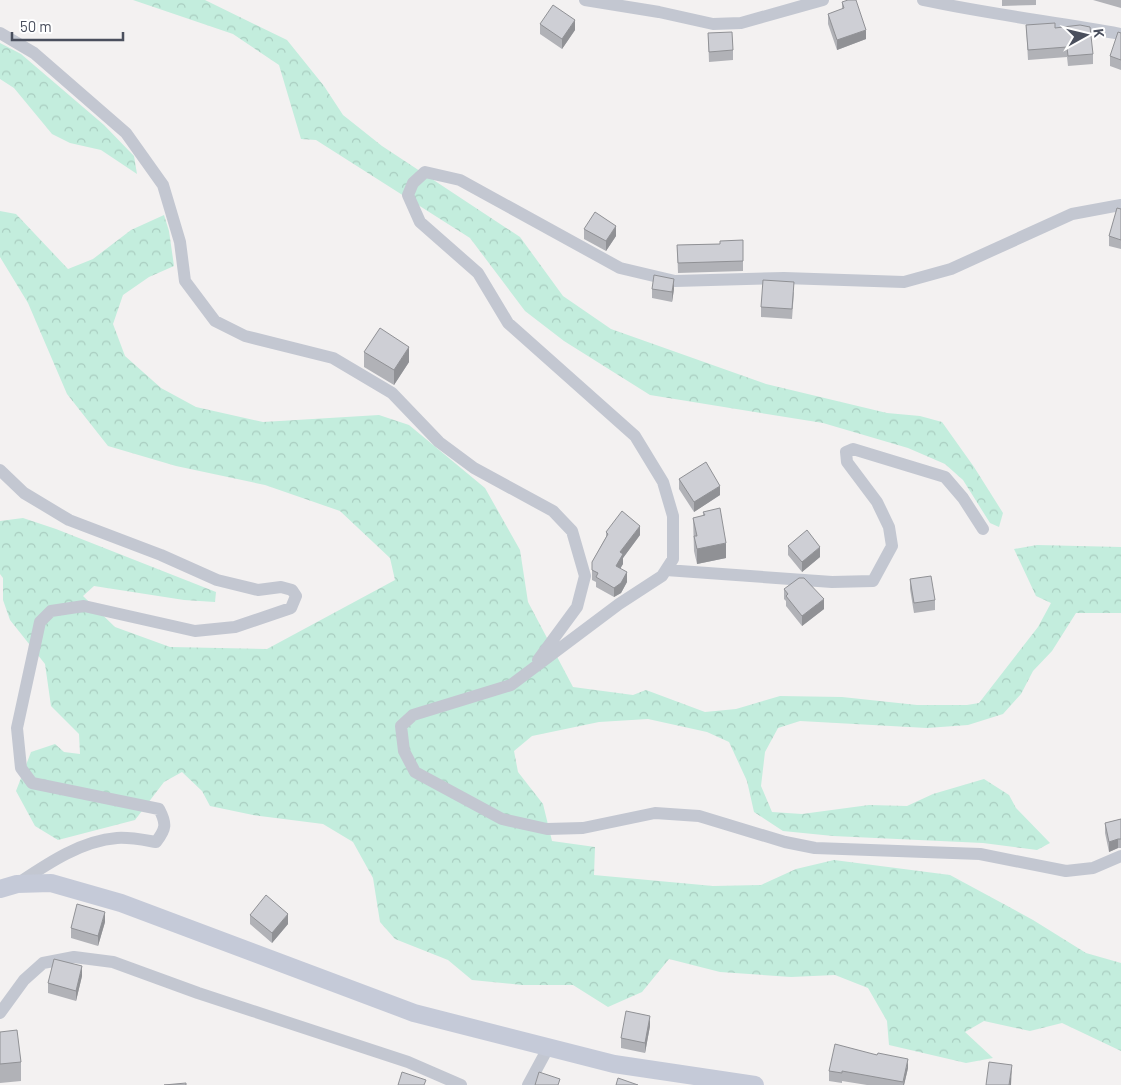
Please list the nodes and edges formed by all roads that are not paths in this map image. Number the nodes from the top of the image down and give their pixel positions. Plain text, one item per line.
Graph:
1 (585, 0) edge
2 (823, 0) edge
3 (923, 0) edge
4 (0, 33) edge
5 (1121, 34) edge
6 (1121, 205) edge
7 (0, 470) edge
8 (983, 529) dead end
9 (666, 570) junction
10 (529, 672) junction
11 (1121, 856) edge
12 (17, 884) junction
13 (0, 889) edge
14 (0, 1012) edge
15 (548, 1048) junction
16 (461, 1085) edge
17 (528, 1085) edge
18 (755, 1085) edge

1 - 2 street
3 - 5 street
4 - 10 street
6 - 9 street
7 - 12 street
8 - 9 street
9 - 10 street
10 - 11 street
12 - 13 street
12 - 15 street
14 - 16 street
15 - 17 street
15 - 18 street

